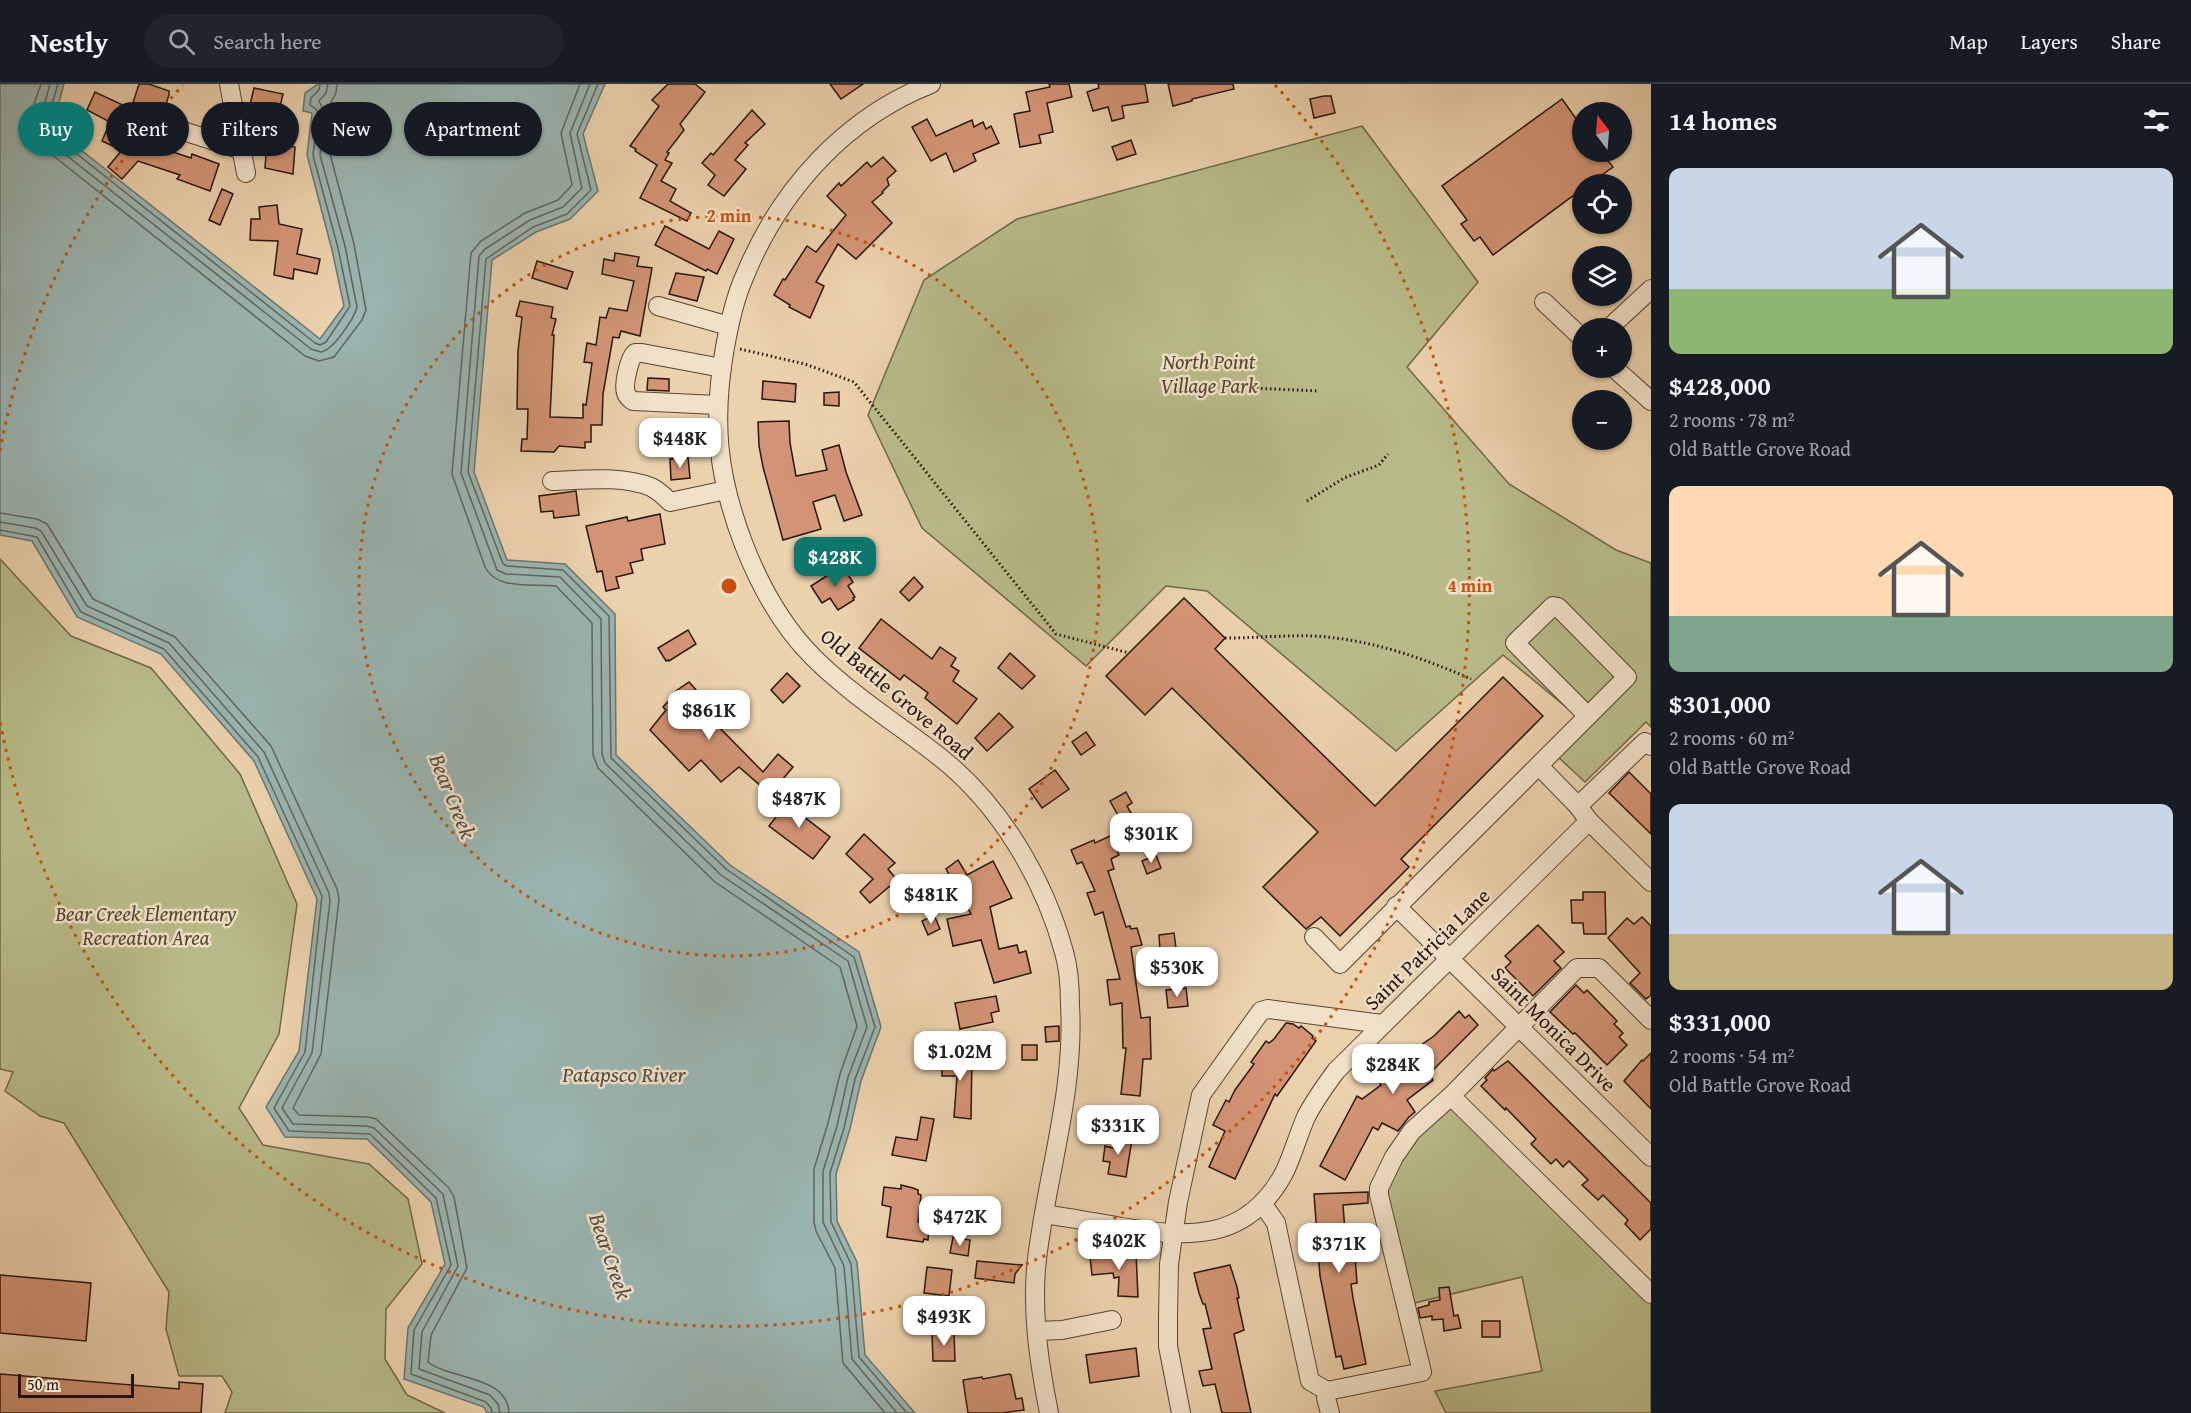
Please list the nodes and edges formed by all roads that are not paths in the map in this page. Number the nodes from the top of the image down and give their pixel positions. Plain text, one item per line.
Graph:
1 (229, 84) edge
2 (931, 84) edge
3 (233, 102) edge
4 (243, 156) edge
5 (246, 173) dead end
6 (1651, 289) edge
7 (1544, 302) dead end
8 (658, 306) dead end
9 (1621, 318) edge
10 (729, 326) junction
11 (1572, 329) edge
12 (722, 368) junction
13 (1625, 378) edge
14 (1651, 401) edge
15 (717, 405) junction
16 (552, 481) dead end
17 (726, 490) junction
18 (1588, 716) junction
19 (1651, 746) edge
20 (1539, 766) junction
21 (1583, 813) junction
22 (1651, 882) edge
23 (1396, 906) junction
24 (1314, 937) dead end
25 (1450, 958) junction
26 (1651, 1020) edge
27 (1382, 1024) junction
28 (1519, 1026) junction
29 (1451, 1096) junction
30 (1651, 1157) edge
31 (1262, 1203) junction
32 (1044, 1214) junction
33 (1173, 1233) junction
34 (1651, 1294) edge
35 (1112, 1320) dead end
36 (1037, 1331) junction
37 (1327, 1391) junction
38 (1049, 1413) edge
39 (1181, 1413) edge
40 (1330, 1413) edge

1 - 3 street
2 - 10 street, Old Battle Grove Road
4 - 5 street
6 - 9 street
7 - 11 street
8 - 10 street
10 - 12 street, Old Battle Grove Road
12 - 15 street, Old Battle Grove Road
12 - 15 street
13 - 14 street
15 - 17 street, Old Battle Grove Road
16 - 17 street
17 - 32 street, Old Battle Grove Road
18 - 18 street
18 - 20 street
19 - 21 street, Saint Patricia Lane
20 - 21 street
20 - 23 street
21 - 22 street
21 - 25 street, Saint Patricia Lane
23 - 24 street
23 - 25 street, Saint Monica Drive
25 - 27 street, Saint Patricia Lane
25 - 28 street, Saint Monica Drive
26 - 28 street
27 - 31 street, Saint Patricia Lane
27 - 33 street
28 - 29 street
28 - 30 street, Saint Monica Drive
29 - 34 street
29 - 37 street
31 - 33 street, Saint Patricia Lane
31 - 37 street
32 - 33 street, Saint Patricia Lane
32 - 36 street, Old Battle Grove Road
33 - 39 street
35 - 36 street
36 - 38 street, Old Battle Grove Road
37 - 40 street

